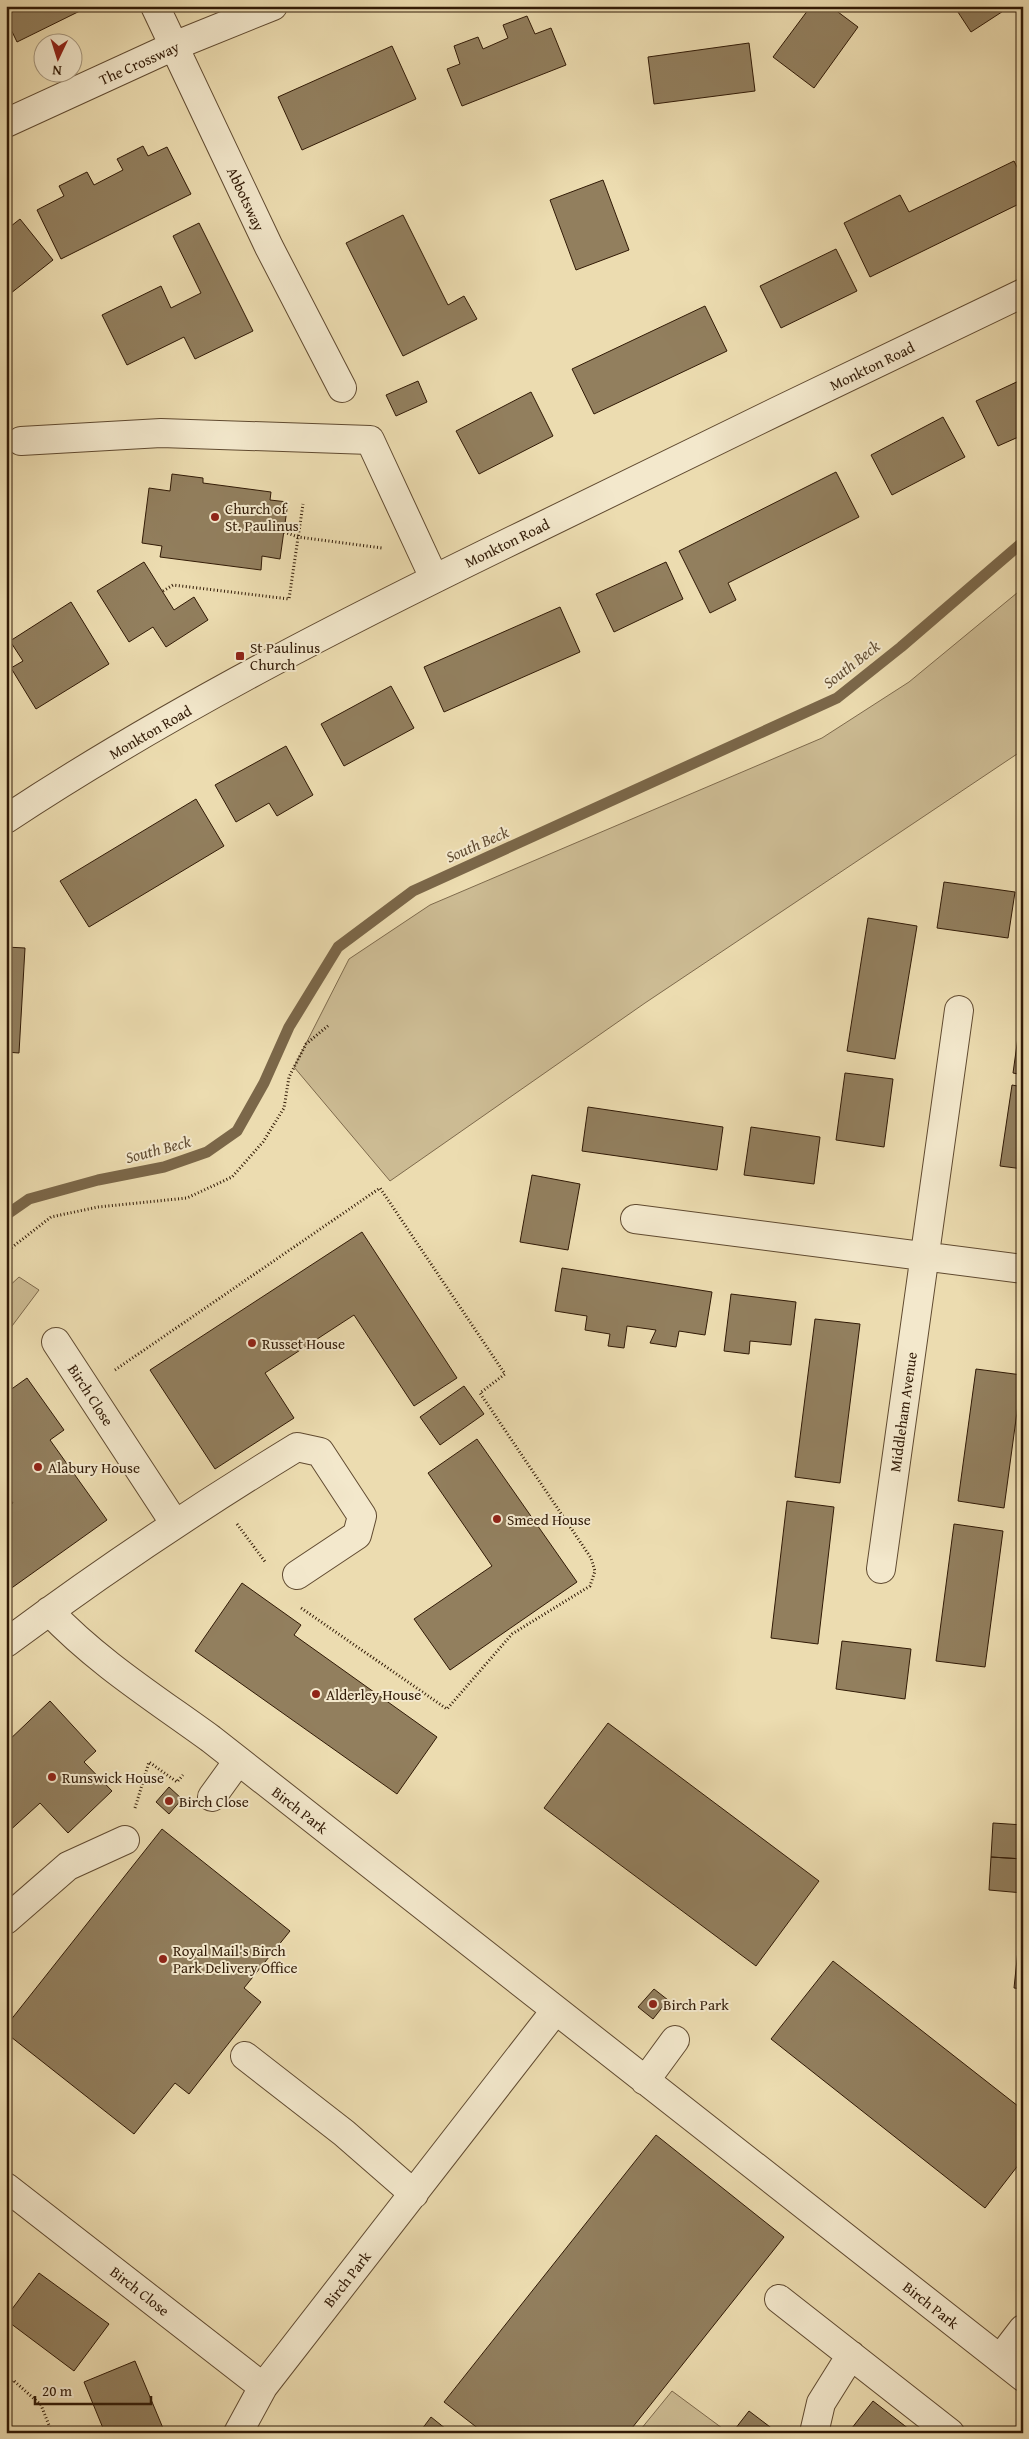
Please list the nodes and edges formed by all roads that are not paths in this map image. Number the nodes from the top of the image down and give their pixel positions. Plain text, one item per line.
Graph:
1 (155, 6) edge
2 (273, 6) edge
3 (174, 46) junction
4 (6, 124) edge
5 (1023, 293) edge
6 (342, 388) dead end
7 (22, 441) dead end
8 (434, 578) junction
9 (6, 819) edge
10 (959, 1010) dead end
11 (635, 1219) dead end
12 (925, 1256) junction
13 (1023, 1269) edge
14 (56, 1342) dead end
15 (175, 1524) junction
16 (882, 1569) dead end
17 (284, 1573) road end
18 (49, 1611) junction
19 (6, 1644) edge
20 (238, 1761) junction
21 (212, 1797) dead end
22 (125, 1840) road end
23 (6, 1920) edge
24 (555, 2011) junction
25 (675, 2040) dead end
26 (245, 2056) dead end
27 (645, 2081) junction
28 (414, 2194) junction
29 (9, 2197) edge
30 (779, 2299) dead end
31 (1023, 2329) edge
32 (851, 2355) junction
33 (1000, 2359) junction
34 (1023, 2377) edge
35 (263, 2387) junction
36 (238, 2433) edge
37 (814, 2433) edge
38 (950, 2433) edge

1 - 3 street, Abbotsway
2 - 3 street, The Crossway
3 - 4 street, The Crossway
3 - 6 street, Abbotsway
5 - 8 street, Monkton Road
7 - 8 street
8 - 9 street, Monkton Road
10 - 12 street, Middleham Avenue
11 - 12 street
12 - 13 street
12 - 16 street, Middleham Avenue
14 - 15 street, Birch Close
15 - 17 street
15 - 18 street
18 - 19 street
18 - 20 street, Birch Park
20 - 21 street
20 - 24 street, Birch Park
22 - 23 street
24 - 27 street, Birch Park
24 - 28 street, Birch Park
25 - 27 street
26 - 28 street
27 - 33 street, Birch Park
28 - 35 street, Birch Park
29 - 35 street, Birch Close
30 - 32 street
31 - 33 street
32 - 37 street
32 - 38 street
33 - 34 street, Birch Park
35 - 36 street, Birch Park

